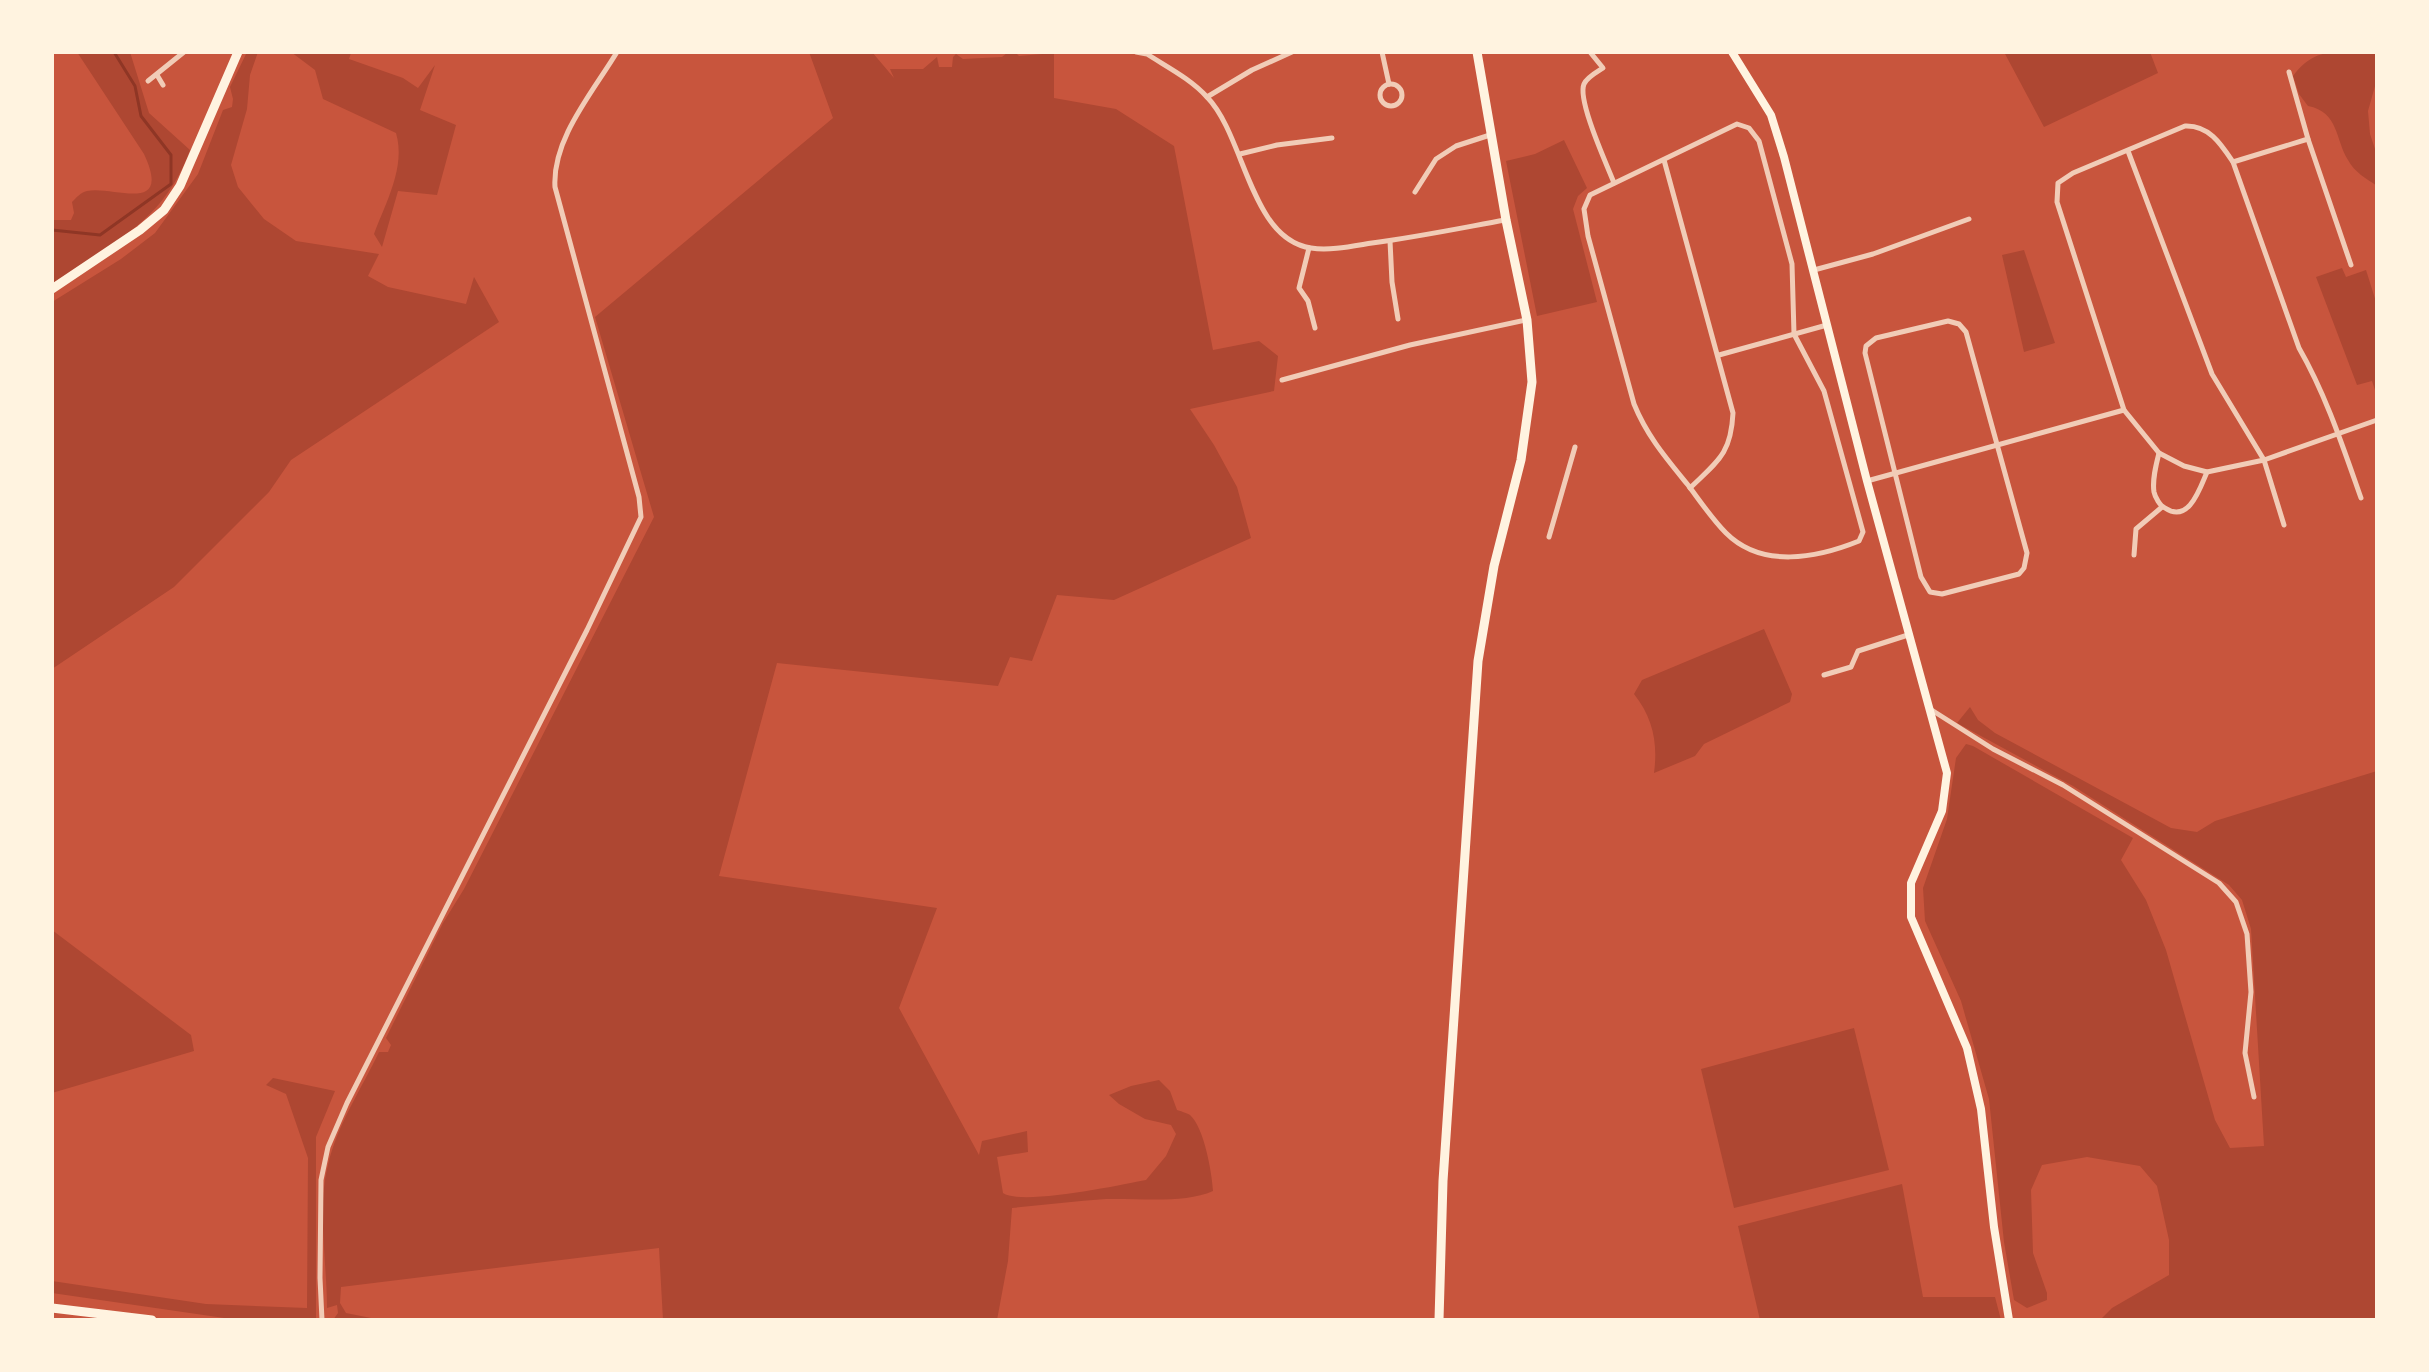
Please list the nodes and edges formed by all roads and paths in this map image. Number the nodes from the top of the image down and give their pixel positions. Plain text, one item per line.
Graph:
1 (184, 52) edge
2 (238, 52) edge
3 (617, 52) edge
4 (1136, 52) edge
5 (1292, 52) edge
6 (1382, 52) edge
7 (1477, 52) edge
8 (1590, 52) edge
9 (1732, 52) edge
10 (1148, 53) edge
11 (2289, 72) dead end
12 (157, 75) junction
13 (148, 81) dead end
14 (1389, 84) junction
15 (163, 85) dead end
16 (1207, 97) junction
17 (1491, 134) junction
18 (1332, 138) dead end
19 (2308, 139) junction
20 (2128, 151) junction
21 (1240, 154) junction
22 (1664, 160) junction
23 (2233, 162) junction
24 (1614, 183) junction
25 (1415, 192) dead end
26 (1969, 219) dead end
27 (1506, 220) junction
28 (1390, 241) junction
29 (1309, 248) junction
30 (2351, 265) dead end
31 (1813, 271) junction
32 (52, 289) edge
33 (1398, 319) dead end
34 (1527, 320) junction
35 (1827, 325) junction
36 (1315, 328) dead end
37 (1794, 334) junction
38 (1719, 355) junction
39 (1282, 380) dead end
40 (2124, 410) junction
41 (2377, 420) edge
42 (2338, 434) junction
43 (1998, 444) junction
44 (1575, 447) dead end
45 (2159, 453) junction
46 (2264, 460) junction
47 (2207, 472) junction
48 (1894, 473) junction
49 (1867, 481) junction
50 (1690, 488) junction
51 (2361, 498) dead end
52 (2162, 507) junction
53 (2284, 525) dead end
54 (1549, 537) dead end
55 (2134, 555) dead end
56 (1909, 635) junction
57 (1824, 675) dead end
58 (1929, 708) junction
59 (2254, 1097) dead end
60 (52, 1308) edge
61 (152, 1320) edge
62 (322, 1320) edge
63 (1439, 1320) edge
64 (2009, 1320) edge

1 - 12 street
2 - 32 main road
3 - 62 street
4 - 10 street
5 - 16 street
6 - 14 street
7 - 17 main road
8 - 24 street
9 - 31 main road
10 - 16 street
11 - 19 street
12 - 13 street
12 - 15 street
14 - 14 street
16 - 21 street
17 - 25 street
17 - 27 main road
18 - 21 street
19 - 23 street
19 - 30 street
20 - 23 street
20 - 40 street
20 - 46 street
21 - 29 street
22 - 24 street
22 - 37 street
22 - 38 street
23 - 42 street
24 - 50 street
26 - 31 street
27 - 28 street
27 - 34 main road
28 - 29 street
28 - 33 street
29 - 36 street
31 - 35 main road
34 - 39 street
34 - 63 main road
35 - 37 street
35 - 49 main road
37 - 38 street
37 - 50 street
38 - 50 street
40 - 43 street
40 - 45 street
41 - 42 street
42 - 46 street
42 - 51 street
43 - 48 street
43 - 48 street
43 - 48 street
44 - 54 street
45 - 47 street
45 - 52 street
46 - 47 street
46 - 53 street
47 - 52 street
48 - 49 street
49 - 56 main road
52 - 55 street
56 - 57 street
56 - 58 main road
58 - 59 street
58 - 64 main road
60 - 61 main road

